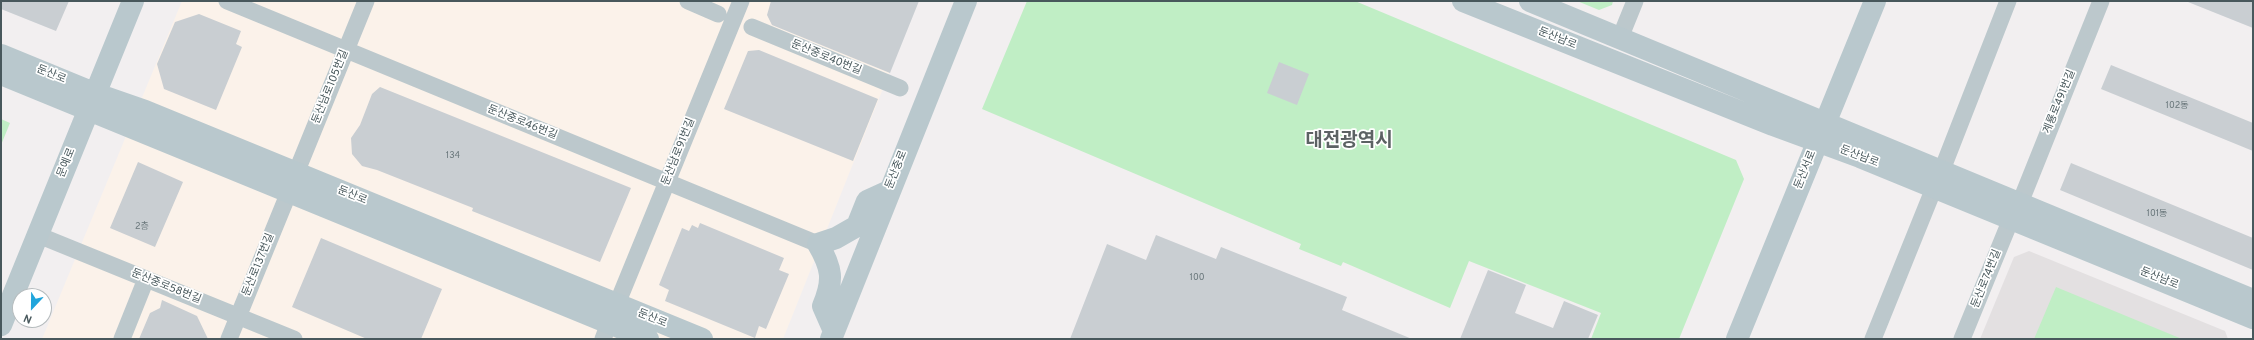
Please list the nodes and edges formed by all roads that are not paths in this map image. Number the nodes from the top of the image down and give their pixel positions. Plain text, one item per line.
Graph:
1 (133, 1) edge
2 (227, 1) edge
3 (366, 1) edge
4 (688, 1) edge
5 (741, 1) edge
6 (966, 1) edge
7 (1463, 1) edge
8 (1530, 1) edge
9 (1635, 1) edge
10 (1875, 1) edge
11 (2008, 1) edge
12 (2101, 1) edge
13 (718, 14) dead end
14 (752, 27) dead end
15 (1620, 38) junction
16 (346, 50) junction
17 (1, 55) edge
18 (1, 74) edge
19 (900, 88) dead end
20 (92, 102) junction
21 (1822, 132) junction
22 (1938, 179) junction
23 (293, 182) junction
24 (667, 182) junction
25 (889, 191) junction
26 (2016, 211) junction
27 (38, 235) junction
28 (818, 244) junction
29 (146, 279) junction
30 (2253, 300) edge
31 (238, 316) junction
32 (2253, 318) edge
33 (610, 322) edge
34 (1, 325) edge
35 (832, 335) edge
36 (122, 339) edge
37 (229, 339) edge
38 (294, 339) edge
39 (648, 339) edge
40 (702, 339) edge
41 (1737, 339) edge
42 (1873, 339) edge
43 (1962, 339) edge

1 - 20 main road, 문예로
2 - 16 street, 둔산중로46번길
3 - 16 street, 둔산남로105번길
4 - 13 street
5 - 24 street, 둔산남로91번길
6 - 25 main road, 둔산중로
7 - 21 main road, 둔산남로
8 - 15 main road, 둔산남로
9 - 15 street
10 - 21 main road, 둔산서로
11 - 22 street
12 - 26 street, 계룡로491번길
14 - 19 street, 둔산중로40번길
15 - 21 main road, 둔산남로
16 - 23 street, 둔산남로105번길
16 - 24 street, 둔산중로46번길
17 - 20 main road, 둔산로
18 - 20 main road, 둔산로
20 - 23 main road, 둔산로
20 - 27 main road, 문예로
21 - 22 main road, 둔산남로
21 - 41 main road, 둔산서로
22 - 26 main road, 둔산남로
22 - 42 street
23 - 31 street, 둔산로137번길
23 - 33 main road, 둔산로
24 - 28 street, 둔산중로46번길
24 - 33 street, 둔산남로91번길
25 - 28 main road
25 - 35 main road, 둔산중로
26 - 30 main road, 둔산남로
26 - 32 main road, 둔산남로
26 - 43 street, 둔산로74번길
27 - 29 street, 둔산중로58번길
27 - 34 main road, 문예로
28 - 35 main road
29 - 31 street, 둔산중로58번길
29 - 36 street
31 - 37 street, 둔산로137번길
31 - 38 street, 둔산중로58번길
33 - 39 main road, 둔산로
33 - 40 main road, 둔산로

